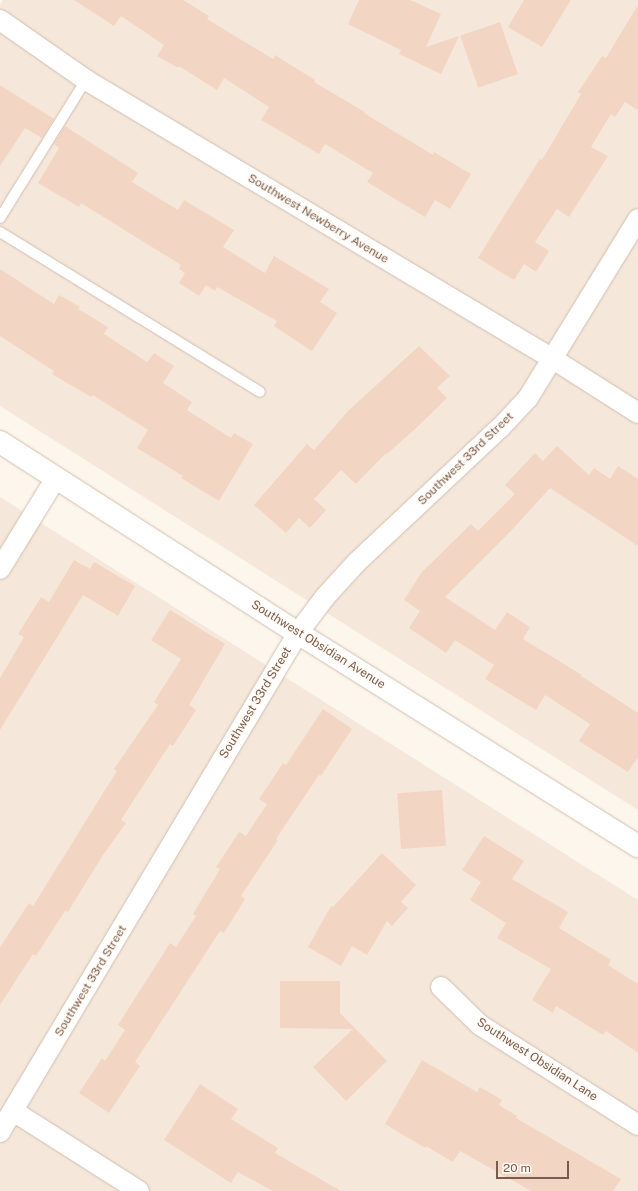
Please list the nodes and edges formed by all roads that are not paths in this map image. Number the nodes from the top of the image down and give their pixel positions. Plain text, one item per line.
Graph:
1 (0, 20) edge
2 (86, 80) junction
3 (0, 218) edge
4 (638, 219) edge
5 (0, 232) edge
6 (553, 359) junction
7 (260, 392) dead end
8 (638, 413) edge
9 (0, 442) edge
10 (56, 478) junction
11 (0, 569) edge
12 (298, 633) junction
13 (638, 846) edge
14 (441, 987) dead end
15 (13, 1111) junction
16 (638, 1125) edge
17 (0, 1132) edge
18 (139, 1191) edge

1 - 2 street, Southwest Newberry Avenue
2 - 3 lane
2 - 6 street, Southwest Newberry Avenue
4 - 6 street, Southwest 33rd Street
5 - 7 lane
6 - 8 street, Southwest Newberry Avenue
6 - 12 street, Southwest 33rd Street
9 - 10 street, Southwest Obsidian Avenue
10 - 11 street
10 - 12 street, Southwest Obsidian Avenue
12 - 13 street, Southwest Obsidian Avenue
12 - 15 street, Southwest 33rd Street
14 - 16 street, Southwest Obsidian Lane
15 - 17 street, Southwest 33rd Street
15 - 18 street

